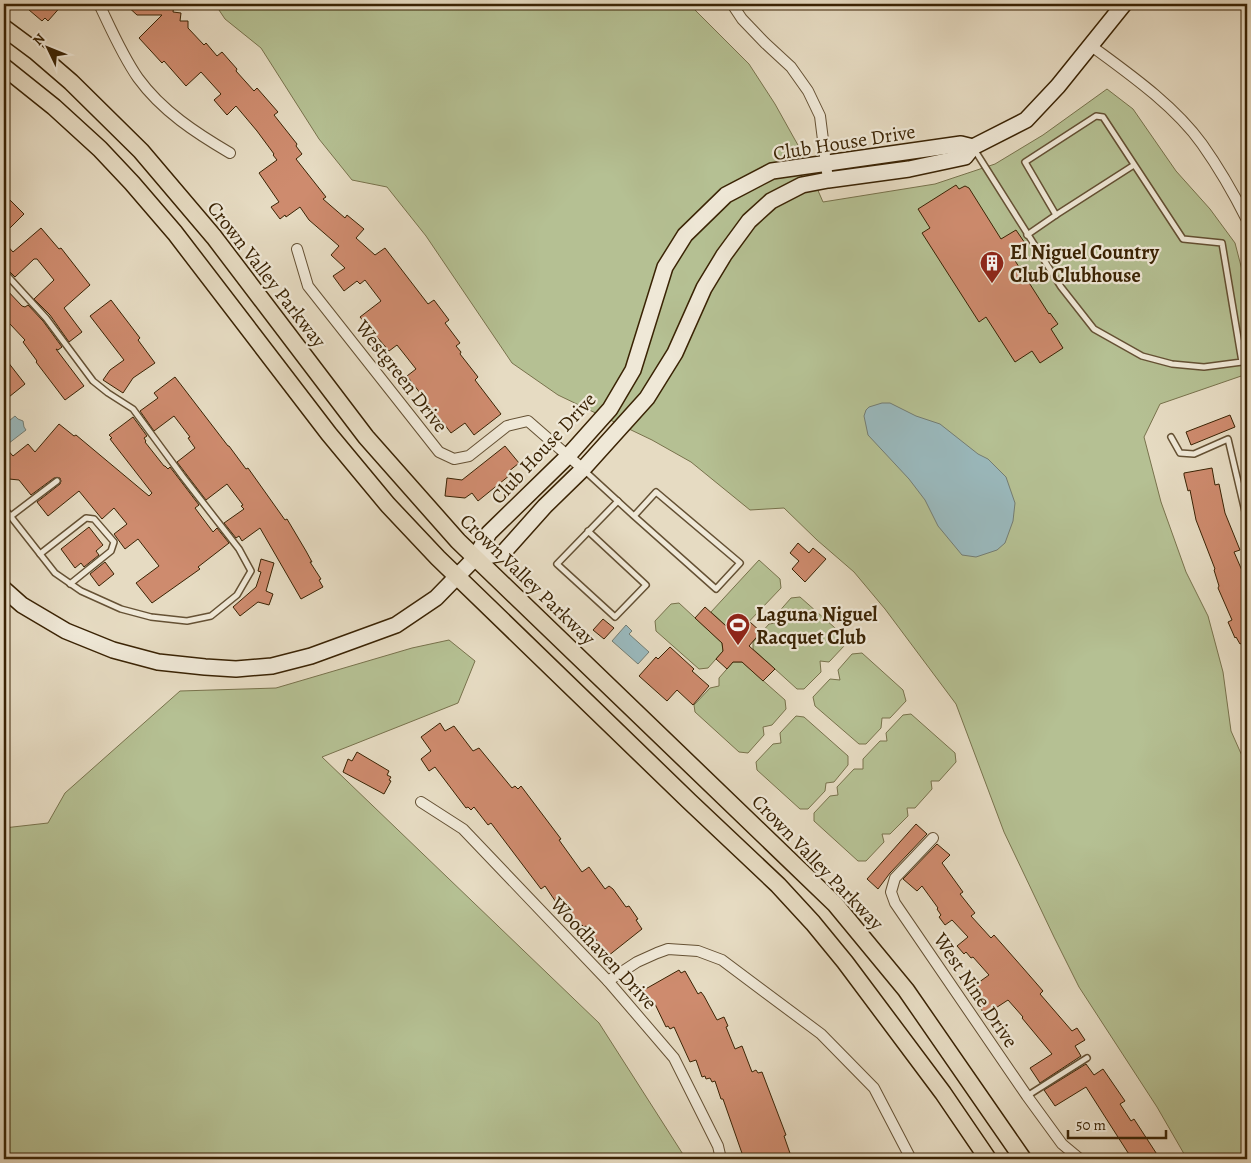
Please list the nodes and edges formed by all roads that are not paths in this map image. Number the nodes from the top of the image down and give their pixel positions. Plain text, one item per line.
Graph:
1 (99, 4) edge
2 (732, 4) edge
3 (1124, 4) edge
4 (4, 28) edge
5 (1090, 45) junction
6 (4, 67) edge
7 (973, 147) junction
8 (230, 153) dead end
9 (825, 163) junction
10 (1134, 165) junction
11 (828, 180) junction
12 (1056, 215) junction
13 (1247, 220) edge
14 (1027, 235) junction
15 (298, 249) dead end
16 (4, 272) edge
17 (1245, 361) edge
18 (1171, 437) dead end
19 (568, 456) junction
20 (583, 469) junction
21 (57, 481) dead end
22 (618, 501) junction
23 (4, 508) edge
24 (11, 516) junction
25 (634, 516) junction
26 (1247, 520) edge
27 (588, 531) junction
28 (40, 554) junction
29 (475, 558) junction
30 (457, 576) junction
31 (70, 584) junction
32 (4, 589) edge
33 (421, 802) dead end
34 (932, 838) dead end
35 (608, 981) junction
36 (1087, 1058) dead end
37 (1027, 1096) junction
38 (721, 1159) edge
39 (911, 1159) edge
40 (988, 1159) edge
41 (1023, 1159) edge
42 (1080, 1159) edge

1 - 8 street
2 - 9 street
3 - 5 street, Club House Drive
4 - 29 main road, Crown Valley Parkway
5 - 7 street, Club House Drive
5 - 13 street
6 - 30 main road
7 - 9 street, Club House Drive
7 - 11 street, Club House Drive
7 - 14 lane
9 - 11 street
9 - 19 street, Club House Drive
10 - 12 lane
10 - 12 lane
10 - 17 lane
11 - 20 street, Club House Drive
12 - 14 lane
14 - 17 lane
15 - 19 street, Westgreen Drive
16 - 31 lane
18 - 26 lane
19 - 20 street, Westgreen Drive
19 - 29 street, Club House Drive
20 - 22 lane
20 - 29 street, Club House Drive
21 - 24 lane
22 - 25 lane
22 - 27 lane
23 - 24 lane
24 - 28 lane
25 - 25 lane
27 - 27 lane
28 - 31 lane
28 - 31 lane
29 - 30 street, Club House Drive
29 - 41 main road, Crown Valley Parkway
30 - 32 street, Club House Drive
30 - 40 main road
33 - 35 street, Woodhaven Drive
34 - 37 street, West Nine Drive
35 - 38 street, Woodhaven Drive
35 - 39 street
36 - 37 lane
37 - 42 street, West Nine Drive

